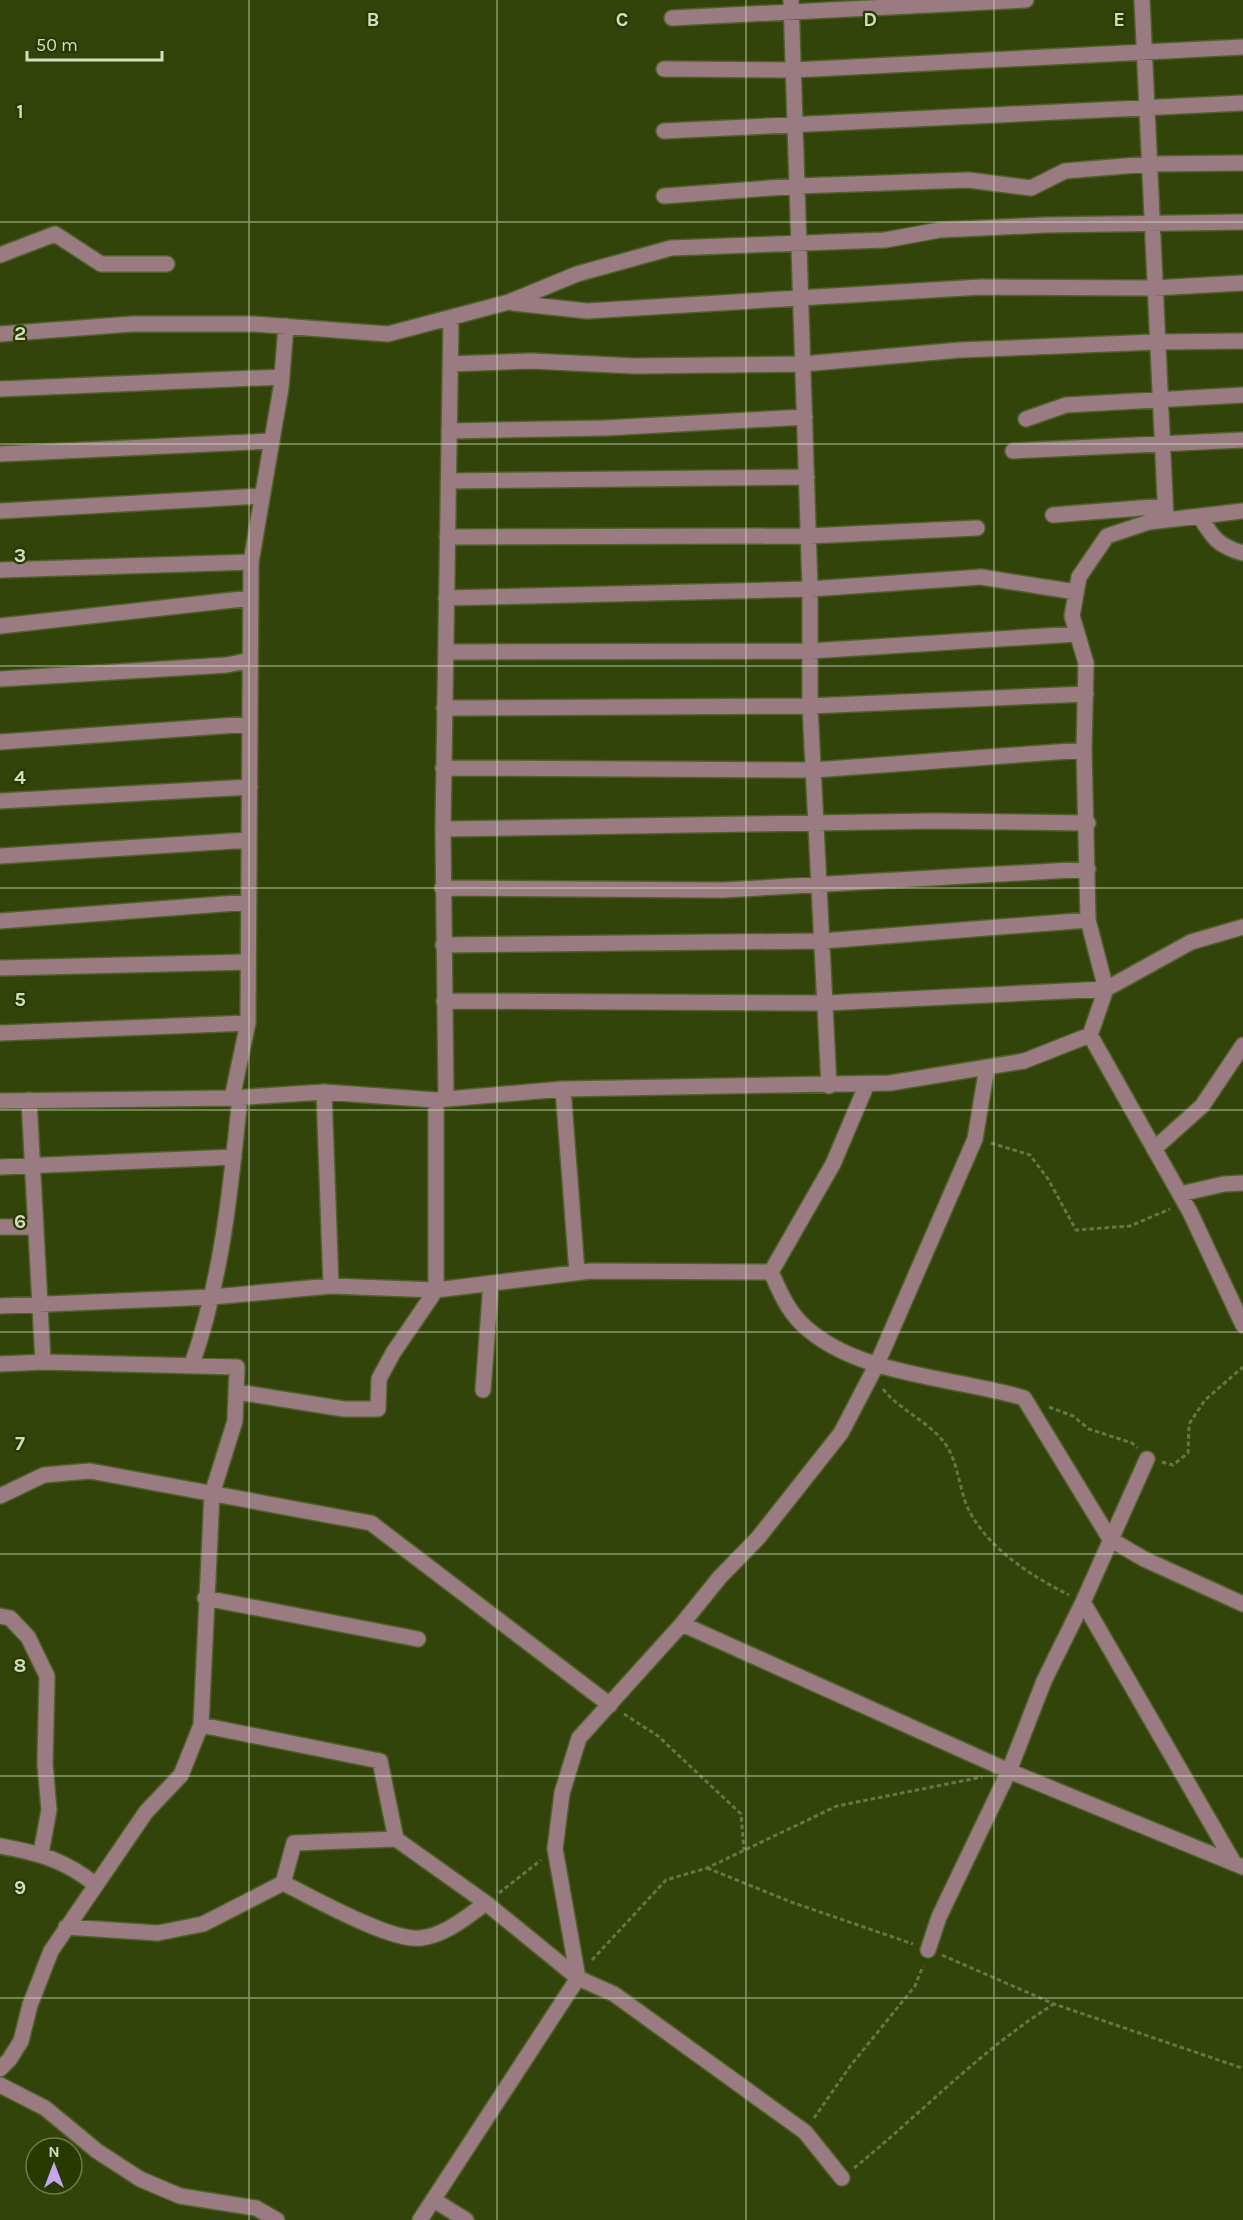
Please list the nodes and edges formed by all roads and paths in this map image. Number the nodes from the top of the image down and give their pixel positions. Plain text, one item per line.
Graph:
1 (1026, 0) edge
2 (1142, 0) edge
3 (791, 5) edge
4 (672, 18) dead end
5 (1243, 47) edge
6 (1145, 53) junction
7 (664, 69) dead end
8 (794, 70) junction
9 (1243, 104) edge
10 (1147, 106) junction
11 (795, 126) junction
12 (664, 131) dead end
13 (1243, 163) edge
14 (1149, 164) junction
15 (797, 186) junction
16 (664, 196) dead end
17 (1243, 222) edge
18 (1150, 225) junction
19 (799, 244) junction
20 (0, 255) edge
21 (167, 264) dead end
22 (1243, 284) edge
23 (1154, 288) junction
24 (801, 297) junction
25 (509, 302) junction
26 (451, 318) junction
27 (286, 326) junction
28 (0, 334) edge
29 (1243, 341) edge
30 (1156, 342) junction
31 (450, 364) junction
32 (803, 364) junction
33 (282, 377) junction
34 (0, 388) edge
35 (1243, 395) edge
36 (1159, 400) junction
37 (805, 417) junction
38 (1026, 419) dead end
39 (449, 430) junction
40 (1243, 440) edge
41 (271, 441) junction
42 (1162, 443) junction
43 (1013, 451) dead end
44 (0, 454) edge
45 (807, 477) junction
46 (448, 481) junction
47 (262, 496) junction
48 (0, 511) edge
49 (1243, 511) edge
50 (1166, 513) junction
51 (1053, 515) dead end
52 (1200, 517) junction
53 (977, 528) dead end
54 (808, 536) junction
55 (447, 537) junction
56 (1243, 553) edge
57 (251, 562) junction
58 (0, 570) edge
59 (810, 589) junction
60 (1076, 592) junction
61 (446, 597) junction
62 (251, 598) junction
63 (0, 626) edge
64 (1077, 634) junction
65 (810, 651) junction
66 (447, 652) junction
67 (250, 660) junction
68 (0, 679) edge
69 (1086, 694) junction
70 (810, 706) junction
71 (444, 708) junction
72 (250, 724) junction
73 (0, 742) edge
74 (1084, 750) junction
75 (444, 768) junction
76 (814, 770) junction
77 (250, 787) junction
78 (0, 801) edge
79 (1088, 823) junction
80 (817, 825) junction
81 (443, 829) junction
82 (249, 840) junction
83 (0, 856) edge
84 (1088, 869) junction
85 (820, 886) junction
86 (442, 888) junction
87 (249, 902) junction
88 (1088, 920) junction
89 (0, 921) edge
90 (1243, 927) edge
91 (823, 941) junction
92 (444, 945) junction
93 (248, 962) junction
94 (0, 968) edge
95 (1106, 989) junction
96 (444, 1001) junction
97 (826, 1003) junction
98 (248, 1023) junction
99 (0, 1033) edge
100 (1090, 1035) junction
101 (1243, 1045) edge
102 (987, 1067) junction
103 (867, 1084) junction
104 (829, 1086) junction
105 (563, 1089) junction
106 (324, 1092) junction
107 (236, 1097) junction
108 (29, 1100) junction
109 (441, 1100) junction
110 (0, 1101) edge
111 (975, 1139) junction
112 (1154, 1149) junction
113 (234, 1157) junction
114 (32, 1166) junction
115 (0, 1167) edge
116 (1243, 1183) edge
117 (1182, 1198) junction
118 (0, 1227) edge
119 (36, 1227) junction
120 (577, 1272) junction
121 (771, 1272) junction
122 (491, 1283) junction
123 (331, 1286) junction
124 (436, 1290) junction
125 (212, 1297) junction
126 (40, 1305) junction
127 (0, 1306) edge
128 (1243, 1325) edge
129 (43, 1362) junction
130 (0, 1364) edge
131 (192, 1364) junction
132 (877, 1364) junction
133 (1243, 1367) edge
134 (483, 1390) dead end
135 (238, 1392) junction
136 (1024, 1398) junction
137 (1147, 1459) junction
138 (212, 1494) junction
139 (0, 1496) edge
140 (1110, 1539) junction
141 (205, 1598) junction
142 (1083, 1602) junction
143 (1243, 1604) edge
144 (0, 1616) edge
145 (682, 1624) junction
146 (418, 1639) dead end
147 (610, 1705) junction
148 (201, 1725) junction
149 (1009, 1772) junction
150 (396, 1839) junction
151 (0, 1846) edge
152 (555, 1849) junction
153 (744, 1850) junction
154 (41, 1853) junction
155 (1239, 1865) edge
156 (707, 1868) junction
157 (283, 1883) junction
158 (96, 1885) junction
159 (486, 1903) junction
160 (66, 1927) junction
161 (928, 1950) junction
162 (578, 1978) junction
163 (1054, 2004) junction
164 (1242, 2068) edge
165 (0, 2069) edge
166 (0, 2085) edge
167 (805, 2132) junction
168 (842, 2178) joint
169 (434, 2200) junction
170 (278, 2220) edge
171 (420, 2220) edge
172 (466, 2220) edge

1 - 3 street
2 - 6 street
3 - 4 street
3 - 8 street
5 - 6 street
6 - 8 street
6 - 10 street
7 - 8 street
8 - 11 street
9 - 10 street
10 - 11 street
10 - 14 street
11 - 12 street
11 - 15 street
13 - 14 street
14 - 15 street
14 - 18 street
15 - 16 street
15 - 19 street
17 - 18 street
18 - 19 street
18 - 23 street
19 - 24 street
19 - 25 street
20 - 21 street
22 - 23 street
23 - 24 street
23 - 30 street
24 - 25 street
24 - 32 street
25 - 26 street
26 - 27 street
26 - 31 street
27 - 28 street
27 - 33 street
29 - 30 street
30 - 32 street
30 - 36 street
31 - 32 street
31 - 39 street
32 - 37 street
33 - 34 street
33 - 41 street
35 - 36 street
36 - 38 street
36 - 42 street
37 - 39 street
37 - 45 street
39 - 46 street
40 - 42 street
41 - 44 street
41 - 47 street
42 - 43 street
42 - 50 street
45 - 46 street
45 - 54 street
46 - 55 street
47 - 48 street
47 - 57 street
49 - 52 street
50 - 51 street
50 - 52 street
50 - 60 street
52 - 56 street
53 - 54 street
54 - 55 street
54 - 59 street
55 - 61 street
57 - 58 street
57 - 62 street
59 - 60 street
59 - 61 street
59 - 65 street
60 - 64 street
61 - 66 street
62 - 63 street
62 - 67 street
64 - 65 street
64 - 69 street
65 - 66 street
65 - 70 street
66 - 71 street
67 - 68 street
67 - 72 street
69 - 70 street
69 - 74 street
70 - 71 street
70 - 76 street
71 - 75 street
72 - 73 street
72 - 77 street
74 - 76 street
74 - 79 street
75 - 76 street
75 - 81 street
76 - 80 street
77 - 78 street
77 - 82 street
79 - 80 street
79 - 84 street
80 - 81 street
80 - 85 street
81 - 86 street
82 - 83 street
82 - 87 street
84 - 85 street
84 - 88 street
85 - 86 street
85 - 91 street
86 - 92 street
87 - 89 street
87 - 93 street
88 - 91 street
88 - 95 street
90 - 95 street
91 - 92 street
91 - 97 street
92 - 96 street
93 - 94 street
93 - 98 street
95 - 97 street
95 - 100 street
96 - 97 street
96 - 109 street
97 - 104 street
98 - 99 street
98 - 107 street
100 - 102 street
100 - 112 street
101 - 112 street
102 - 103 street
102 - 111 street
103 - 104 street
103 - 121 street
104 - 105 street
105 - 109 street
105 - 120 street
106 - 107 street
106 - 109 street
106 - 123 street
107 - 108 street
107 - 113 street
108 - 110 street
108 - 114 street
109 - 124 street
111 - 117 path
111 - 132 street
112 - 117 street
113 - 114 street
113 - 125 street
114 - 115 street
114 - 119 street
116 - 117 street
117 - 128 street
118 - 119 street
119 - 126 street
120 - 121 street
120 - 122 street
121 - 132 street
122 - 124 street
122 - 134 street
123 - 124 street
123 - 125 street
124 - 135 street
125 - 126 street
125 - 131 street
126 - 127 street
126 - 129 street
129 - 130 street
129 - 131 street
131 - 135 street
132 - 136 street
132 - 142 path
132 - 145 street
133 - 137 path
135 - 138 street
136 - 137 path
136 - 140 street
137 - 140 street
138 - 139 street
138 - 141 street
138 - 147 street
140 - 142 street
140 - 143 street
141 - 146 street
141 - 148 street
142 - 149 street
142 - 155 street
144 - 154 street
145 - 147 street
145 - 149 street
147 - 152 street
147 - 153 path
148 - 150 street
148 - 158 street
149 - 153 path
149 - 155 street
149 - 161 street
150 - 157 street
150 - 159 street
151 - 154 street
152 - 159 path
152 - 162 street
153 - 156 path
154 - 158 street
156 - 161 path
156 - 162 path
157 - 159 street
157 - 160 street
158 - 160 street
159 - 162 street
160 - 165 street
161 - 163 path
161 - 167 path
162 - 167 street
162 - 169 street
163 - 164 path
163 - 168 path
166 - 170 street
167 - 168 street
169 - 171 street
169 - 172 street

